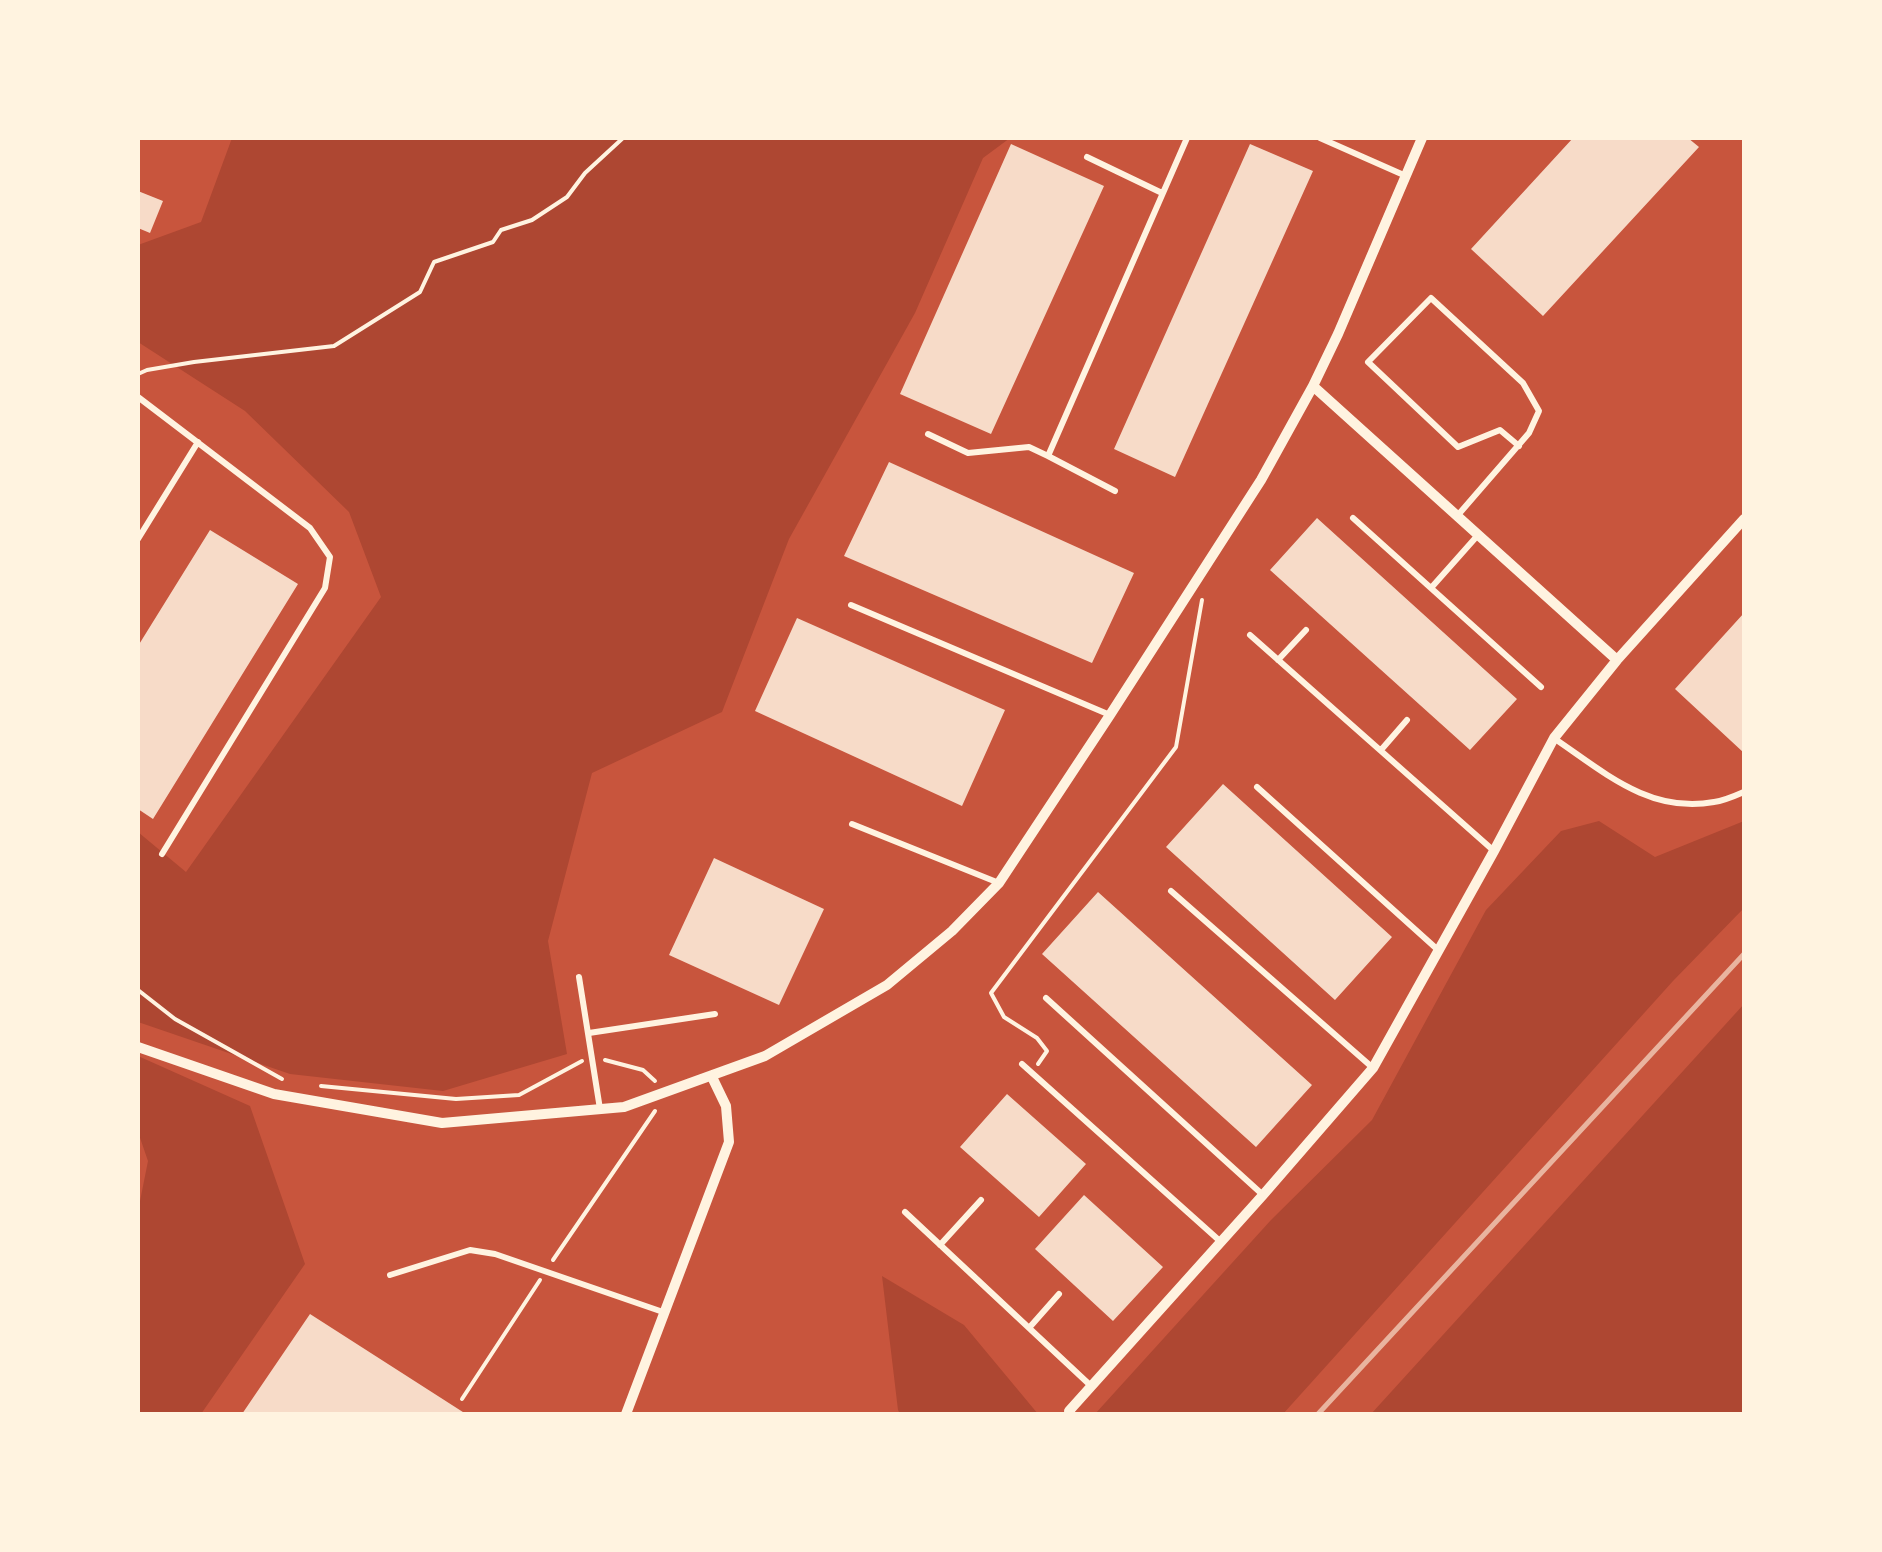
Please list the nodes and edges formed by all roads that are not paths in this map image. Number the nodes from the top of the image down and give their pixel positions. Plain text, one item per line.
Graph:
1 (1187, 138) edge
2 (1320, 138) edge
3 (1422, 138) edge
4 (1087, 157) dead end
5 (1406, 176) junction
6 (1162, 193) junction
7 (1314, 386) junction
8 (138, 397) edge
9 (928, 434) dead end
10 (198, 442) junction
11 (1519, 446) junction
12 (1048, 456) junction
13 (1114, 491) dead end
14 (1457, 516) junction
15 (1353, 518) dead end
16 (1744, 519) edge
17 (1478, 535) junction
18 (138, 539) edge
19 (1431, 588) junction
20 (851, 604) dead end
21 (1306, 630) dead end
22 (1250, 635) dead end
23 (1278, 660) junction
24 (1617, 660) junction
25 (1541, 687) dead end
26 (1110, 715) junction
27 (1407, 720) dead end
28 (1554, 738) junction
29 (1381, 750) junction
30 (1257, 787) dead end
31 (1744, 792) edge
32 (852, 824) dead end
33 (1494, 851) junction
34 (162, 854) dead end
35 (998, 883) junction
36 (1171, 891) dead end
37 (1440, 951) junction
38 (579, 977) dead end
39 (1046, 998) dead end
40 (715, 1014) dead end
41 (589, 1033) junction
42 (138, 1047) edge
43 (1022, 1064) dead end
44 (1373, 1068) junction
45 (712, 1077) junction
46 (600, 1109) junction
47 (1264, 1195) junction
48 (981, 1200) dead end
49 (905, 1212) dead end
50 (1221, 1242) junction
51 (940, 1245) junction
52 (390, 1275) dead end
53 (1059, 1294) dead end
54 (664, 1313) junction
55 (1029, 1328) junction
56 (1091, 1386) junction
57 (1069, 1411) dead end
58 (626, 1414) edge

1 - 6 lane
2 - 5 lane
3 - 5 street
4 - 6 lane
5 - 7 street
6 - 12 lane
7 - 14 street
7 - 26 street
8 - 10 lane
9 - 12 lane
10 - 18 lane
10 - 34 lane
11 - 11 lane
11 - 14 lane
12 - 13 lane
14 - 17 street
15 - 19 lane
16 - 24 street
17 - 19 lane
17 - 24 street
19 - 25 lane
20 - 26 lane
21 - 23 lane
22 - 23 lane
23 - 29 lane
24 - 28 street
26 - 35 street
27 - 29 lane
28 - 31 lane
28 - 33 street
29 - 33 lane
30 - 37 lane
32 - 35 lane
33 - 37 street
35 - 45 street
36 - 44 lane
37 - 44 street
38 - 41 lane
39 - 47 lane
40 - 41 lane
41 - 46 lane
42 - 46 street
43 - 50 lane
44 - 47 street
45 - 46 street
45 - 54 street
47 - 50 street
48 - 51 lane
49 - 51 lane
50 - 56 street
51 - 55 lane
52 - 54 lane
53 - 55 lane
54 - 58 street
55 - 56 lane
56 - 57 street

